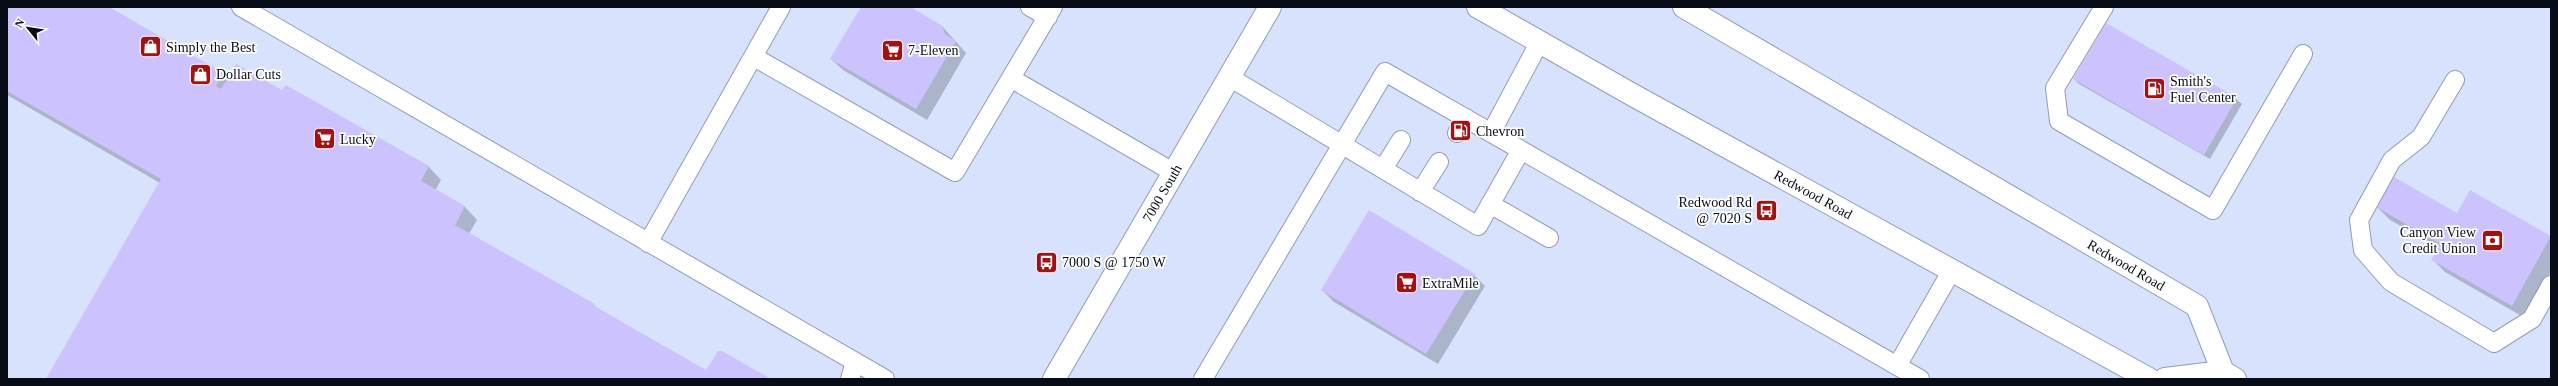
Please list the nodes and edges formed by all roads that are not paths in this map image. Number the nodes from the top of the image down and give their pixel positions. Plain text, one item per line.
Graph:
1 (241, 7) edge
2 (781, 7) edge
3 (1030, 7) edge
4 (1270, 7) edge
5 (1478, 7) edge
6 (1684, 7) edge
7 (2104, 7) edge
8 (1050, 12) edge
9 (1539, 43) junction
10 (2303, 54) dead end
11 (754, 57) junction
12 (1229, 77) junction
13 (1012, 79) junction
14 (2455, 80) dead end
15 (1466, 118) junction
16 (1457, 133) dead end
17 (1491, 133) junction
18 (1401, 140) dead end
19 (1342, 145) junction
20 (1521, 150) junction
21 (1439, 162) dead end
22 (1383, 169) junction
23 (1173, 172) junction
24 (1420, 192) junction
25 (1490, 204) junction
26 (1549, 238) dead end
27 (648, 243) junction
28 (1952, 270) junction
29 (2551, 285) edge
30 (1897, 366) junction
31 (853, 371) edge
32 (2229, 375) edge
33 (885, 379) edge
34 (1054, 379) edge
35 (1203, 379) edge
36 (1920, 379) edge
37 (2149, 379) edge
38 (2166, 379) edge

1 - 27 lane
2 - 11 lane
3 - 8 lane
4 - 12 main road, 7000 South
5 - 9 main road, Redwood Road
6 - 32 main road, Redwood Road
7 - 10 lane
8 - 13 lane
9 - 17 lane
9 - 28 main road, Redwood Road
11 - 13 lane
11 - 27 lane
12 - 19 lane
12 - 23 main road, 7000 South
13 - 23 lane
14 - 29 lane
15 - 16 lane
15 - 17 lane
15 - 19 lane
17 - 20 lane
18 - 22 lane
19 - 22 lane
19 - 35 lane
20 - 25 lane
20 - 30 lane
21 - 24 lane
22 - 24 lane
23 - 34 main road, 7000 South
24 - 25 lane
25 - 26 lane
27 - 31 lane
28 - 30 lane
28 - 37 main road, Redwood Road
30 - 36 lane
31 - 33 lane
32 - 38 main road, Redwood Road

